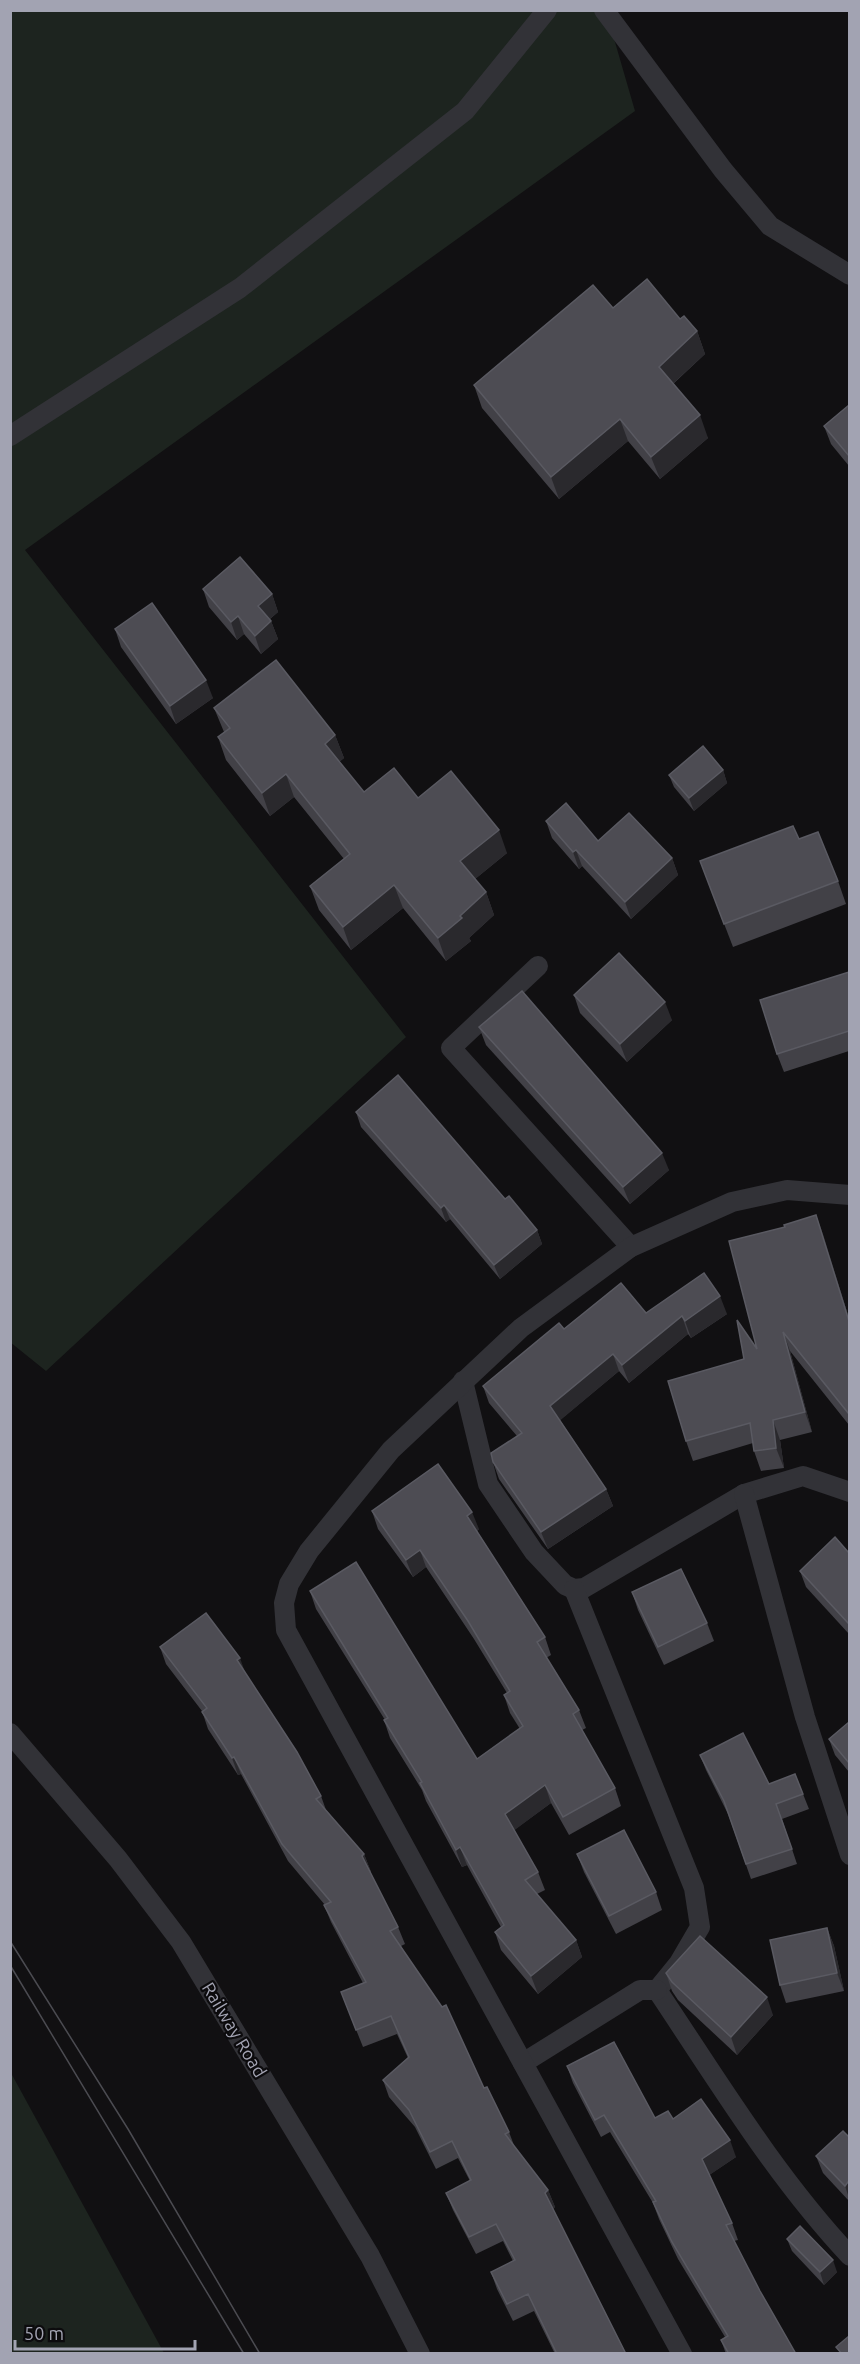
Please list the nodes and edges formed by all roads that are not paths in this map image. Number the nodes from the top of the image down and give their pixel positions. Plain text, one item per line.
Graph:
1 (547, 10) edge
2 (604, 10) edge
3 (849, 274) edge
4 (10, 436) edge
5 (538, 966) dead end
6 (849, 1195) edge
7 (631, 1247) junction
8 (463, 1381) junction
9 (849, 1492) edge
10 (744, 1494) junction
11 (574, 1589) junction
12 (10, 1732) edge
13 (849, 1855) edge
14 (657, 1990) junction
15 (524, 2063) junction
16 (849, 2256) edge
17 (420, 2354) edge
18 (682, 2354) edge

1 - 4 street
2 - 3 street
5 - 7 street
6 - 7 street
7 - 8 street
8 - 11 street
8 - 15 street
9 - 10 street
10 - 11 street
10 - 13 street
11 - 14 street
12 - 17 street, Railway Road
14 - 15 street
14 - 16 street
15 - 18 street

